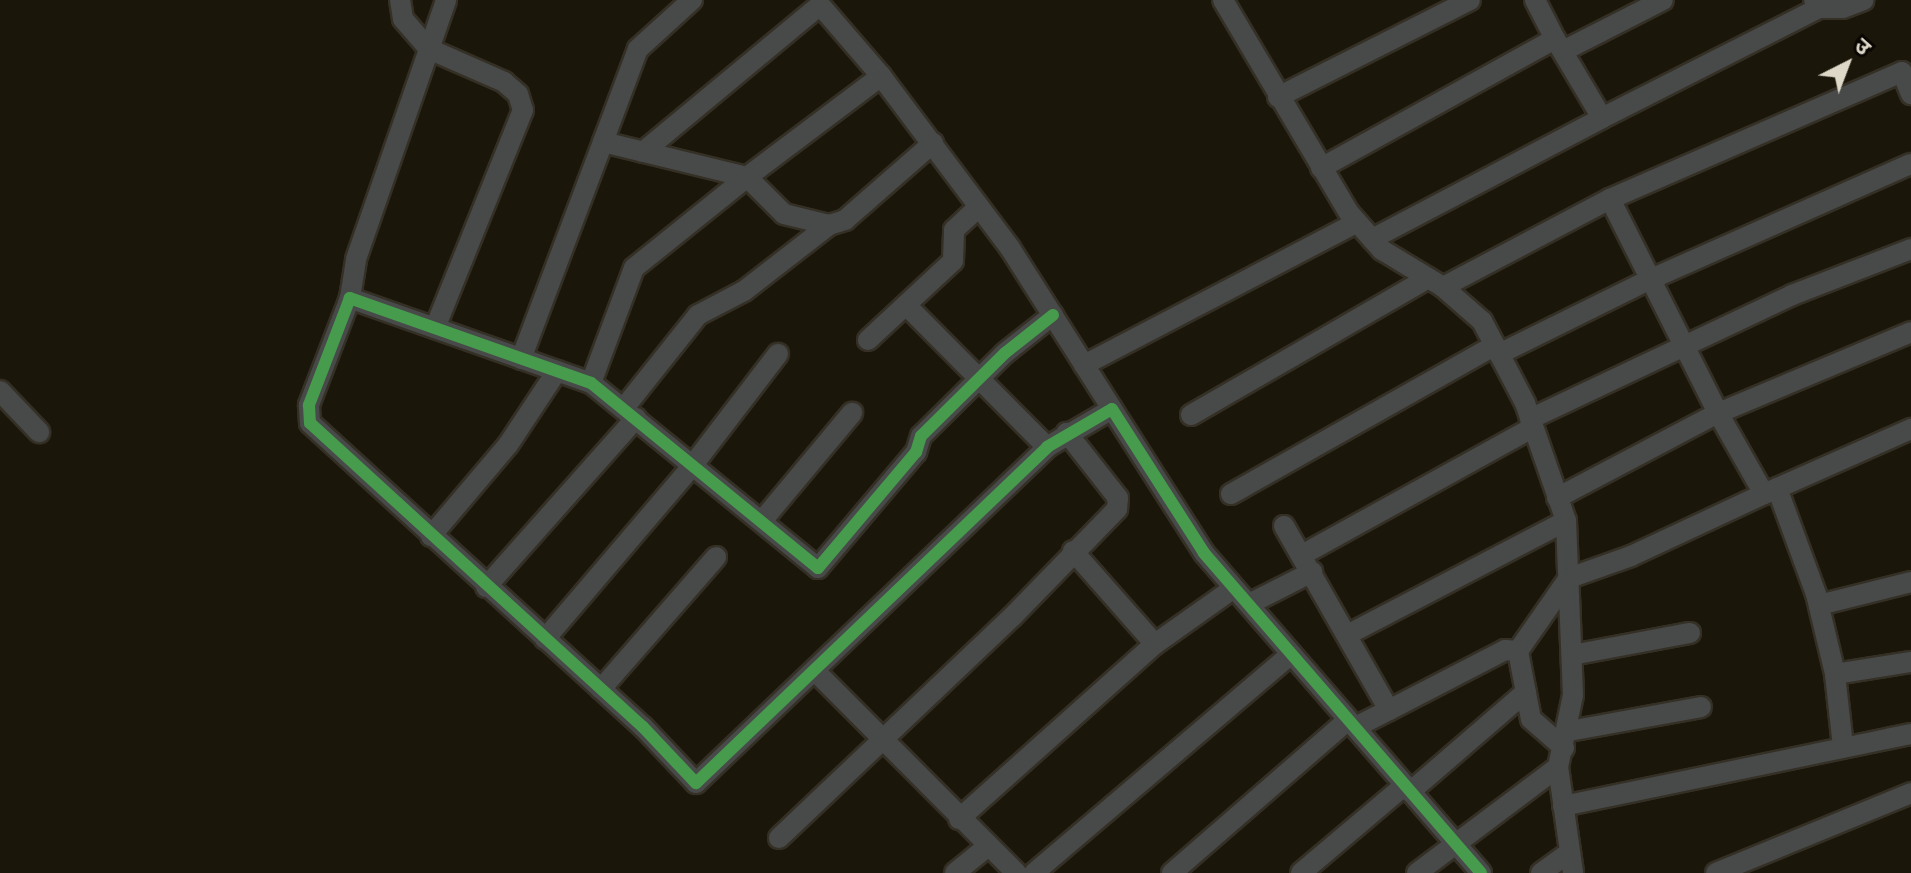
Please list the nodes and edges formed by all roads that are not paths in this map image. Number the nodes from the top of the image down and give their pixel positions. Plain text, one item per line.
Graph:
1 (400, 0) edge
2 (446, 0) edge
3 (692, 0) edge
4 (1223, 0) edge
5 (1470, 0) edge
6 (1535, 0) edge
7 (1663, 0) edge
8 (1864, 0) edge
9 (818, 3) edge
10 (1816, 4) edge
11 (1559, 45) junction
12 (429, 49) junction
13 (1906, 70) edge
14 (881, 76) junction
15 (1911, 94) edge
16 (1278, 97) junction
17 (1602, 118) junction
18 (603, 142) junction
19 (933, 143) junction
20 (643, 152) junction
21 (1911, 164) edge
22 (1321, 168) junction
23 (747, 177) junction
24 (1610, 199) junction
25 (979, 207) junction
26 (1357, 222) junction
27 (829, 225) junction
28 (1372, 239) junction
29 (1911, 249) edge
30 (1651, 279) junction
31 (1435, 283) junction
32 (350, 298) junction
33 (906, 305) junction
34 (1053, 315) junction
35 (435, 328) junction
36 (1911, 332) edge
37 (868, 340) dead end
38 (1684, 345) junction
39 (1497, 349) junction
40 (778, 354) dead end
41 (521, 359) junction
42 (1084, 365) junction
43 (557, 371) junction
44 (978, 379) junction
45 (591, 383) junction
46 (0, 391) edge
47 (1112, 409) junction
48 (630, 413) junction
49 (852, 413) dead end
50 (1718, 413) junction
51 (1191, 415) dead end
52 (1531, 423) junction
53 (1911, 429) edge
54 (39, 432) dead end
55 (1067, 433) junction
56 (1047, 447) junction
57 (693, 465) junction
58 (1770, 491) junction
59 (1231, 494) dead end
60 (1557, 498) junction
61 (762, 521) junction
62 (1566, 521) junction
63 (1284, 526) dead end
64 (431, 536) junction
65 (1073, 551) junction
66 (716, 557) dead end
67 (1307, 564) junction
68 (1569, 578) junction
69 (1911, 582) edge
70 (486, 587) junction
71 (1234, 588) junction
72 (1249, 604) junction
73 (1819, 605) junction
74 (1690, 633) dead end
75 (1347, 635) junction
76 (545, 639) junction
77 (1155, 644) junction
78 (1518, 651) junction
79 (1291, 654) junction
80 (1572, 655) junction
81 (1911, 662) edge
82 (816, 672) junction
83 (1835, 674) junction
84 (601, 689) junction
85 (1526, 692) junction
86 (1701, 707) dead end
87 (1389, 710) junction
88 (1352, 724) junction
89 (1911, 734) edge
90 (881, 739) junction
91 (1843, 747) junction
92 (1564, 749) junction
93 (1408, 788) junction
94 (1911, 793) edge
95 (1563, 806) junction
96 (959, 819) junction
97 (779, 838) dead end
98 (1454, 842) junction
99 (987, 847) junction
100 (1571, 863) edge
101 (955, 873) edge
102 (1016, 873) edge
103 (1034, 873) edge
104 (1172, 873) edge
105 (1301, 873) edge
106 (1417, 873) edge
107 (1481, 873) edge
108 (1541, 873) edge
109 (1716, 873) edge

1 - 12 street
2 - 12 street
3 - 18 street
4 - 16 street
5 - 16 street
6 - 11 street
7 - 11 street
8 - 10 street
9 - 14 street
9 - 20 street
10 - 17 street
11 - 17 street
11 - 22 street
12 - 32 street
12 - 35 street
13 - 15 street
13 - 24 street
14 - 19 street
14 - 23 street
16 - 22 street
17 - 28 street
18 - 20 street
18 - 41 street
19 - 25 street
19 - 27 street
20 - 23 street
21 - 30 street
22 - 26 street
23 - 27 street
23 - 45 street
24 - 30 street
24 - 31 street
25 - 33 street
25 - 34 street
26 - 28 street
26 - 42 street
27 - 48 street
28 - 31 street
29 - 38 street
30 - 38 street
30 - 39 street
31 - 39 street
31 - 51 street
32 - 35 street
32 - 64 street
33 - 37 street
33 - 44 street
34 - 42 street
34 - 44 street
35 - 41 street
36 - 50 street
38 - 50 street
38 - 52 street
39 - 52 street
39 - 59 street
40 - 57 street
41 - 43 street
42 - 47 street
43 - 45 street
43 - 64 street
44 - 56 street
44 - 61 street
45 - 48 street
46 - 54 street
47 - 55 street
47 - 71 street
48 - 57 street
48 - 70 street
49 - 61 street
50 - 58 street
50 - 60 street
52 - 60 street
52 - 67 street
53 - 58 street
55 - 56 street
55 - 65 street
56 - 82 street
57 - 61 street
57 - 76 street
58 - 68 street
58 - 73 street
60 - 62 street
62 - 68 street
62 - 75 street
63 - 67 street
64 - 70 street
65 - 77 street
65 - 90 street
66 - 84 street
67 - 72 street
67 - 75 street
68 - 78 street
68 - 80 street
69 - 73 street
70 - 76 street
71 - 72 street
71 - 77 street
72 - 79 street
73 - 83 street
74 - 80 street
75 - 87 street
76 - 84 street
77 - 96 street
78 - 85 street
78 - 87 street
79 - 88 street
79 - 103 street
80 - 92 street
81 - 83 street
82 - 84 street
82 - 90 street
83 - 91 street
85 - 92 street
85 - 93 street
86 - 92 street
87 - 88 street
88 - 93 street
88 - 104 street
89 - 91 street
90 - 96 street
90 - 97 street
91 - 95 street
92 - 95 street
92 - 98 street
93 - 98 street
93 - 105 street
94 - 109 street
95 - 100 street
96 - 99 street
98 - 106 street
98 - 107 street
99 - 101 street
99 - 102 street
100 - 108 street

